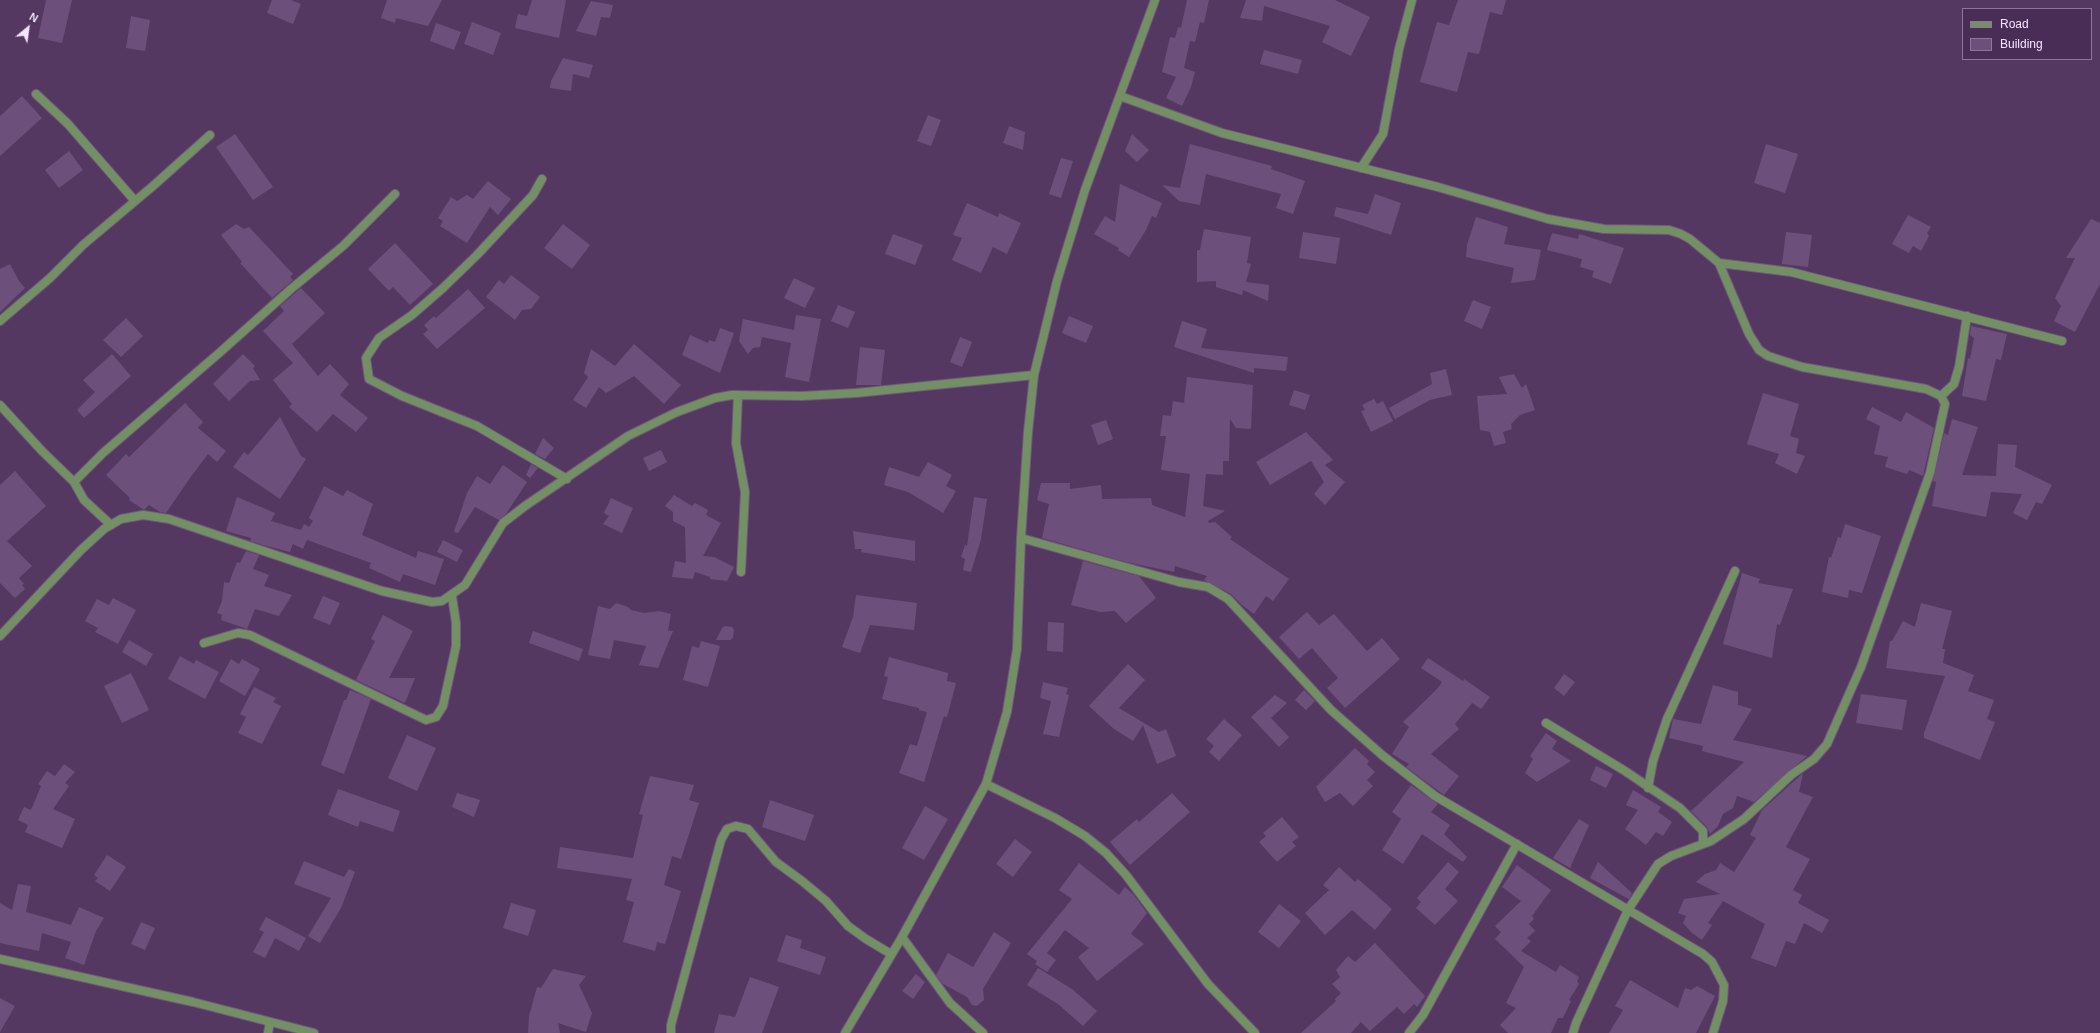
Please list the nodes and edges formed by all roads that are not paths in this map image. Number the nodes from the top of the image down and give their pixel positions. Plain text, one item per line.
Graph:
1 (1155, 0) edge
2 (1412, 0) edge
3 (36, 94) dead end
4 (1120, 96) junction
5 (210, 135) dead end
6 (1361, 168) junction
7 (542, 179) dead end
8 (395, 194) dead end
9 (135, 201) junction
10 (1719, 263) junction
11 (1967, 316) junction
12 (1, 318) edge
13 (2062, 341) dead end
14 (1034, 375) junction
15 (738, 395) junction
16 (1940, 396) junction
17 (0, 405) edge
18 (566, 479) junction
19 (74, 482) junction
20 (111, 525) junction
21 (1021, 538) junction
22 (1735, 571) dead end
23 (741, 572) dead end
24 (452, 596) junction
25 (0, 636) edge
26 (204, 643) dead end
27 (1546, 723) dead end
28 (986, 784) junction
29 (1648, 788) junction
30 (1517, 844) junction
31 (1703, 844) junction
32 (1628, 910) junction
33 (902, 937) junction
34 (891, 954) junction
35 (0, 959) edge
36 (270, 1022) junction
37 (268, 1033) edge
38 (314, 1033) edge
39 (671, 1033) edge
40 (845, 1033) edge
41 (983, 1033) edge
42 (1255, 1033) edge
43 (1409, 1033) edge
44 (1573, 1033) edge
45 (1713, 1033) edge

1 - 4 street
2 - 6 street
3 - 9 street
4 - 6 street
4 - 14 street
5 - 9 street
6 - 10 street
7 - 18 street
8 - 19 street
9 - 12 street
10 - 11 street
10 - 16 street
11 - 13 street
11 - 16 street
14 - 15 street
14 - 21 street
15 - 18 street
15 - 23 street
16 - 31 street
17 - 19 street
18 - 24 street
19 - 20 street
20 - 24 street
20 - 25 street
21 - 28 street
21 - 30 street
22 - 29 street
24 - 26 street
27 - 29 street
28 - 33 street
28 - 42 street
29 - 31 street
30 - 32 street
30 - 43 street
31 - 32 street
32 - 44 street
32 - 45 street
33 - 34 street
33 - 41 street
34 - 39 street
34 - 40 street
35 - 36 street
36 - 37 street
36 - 38 street

